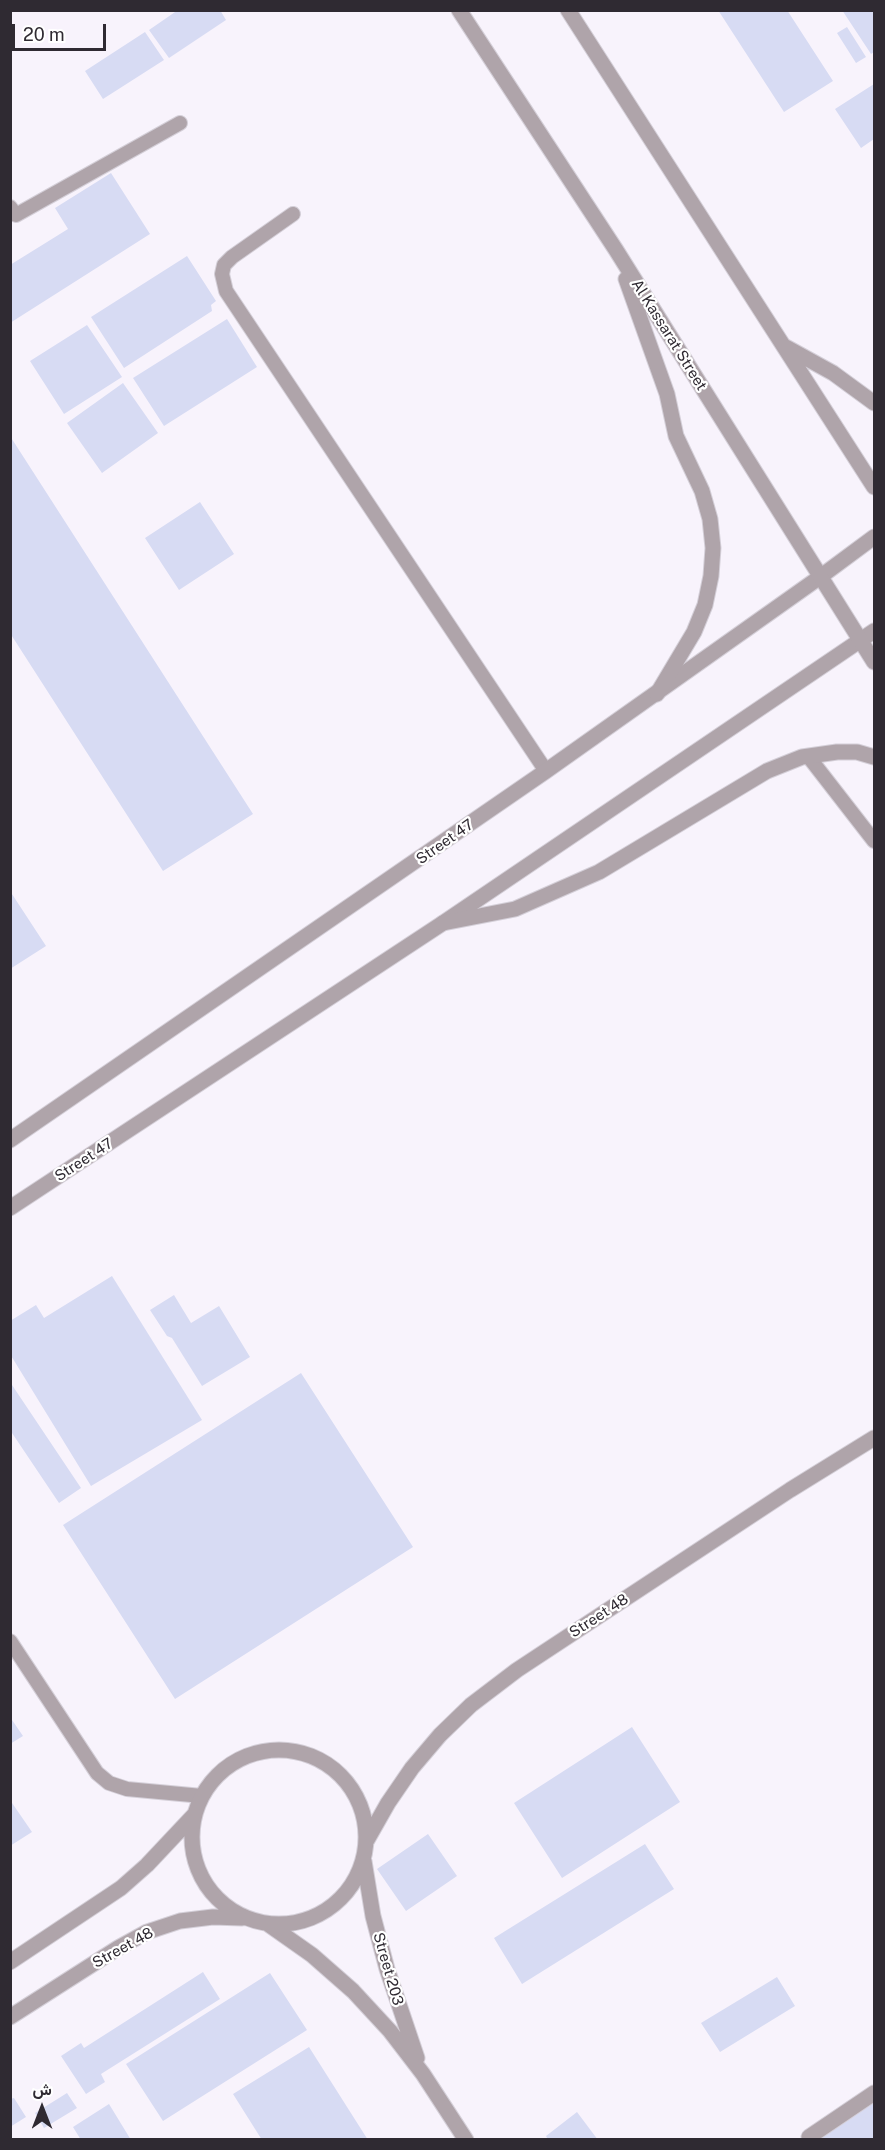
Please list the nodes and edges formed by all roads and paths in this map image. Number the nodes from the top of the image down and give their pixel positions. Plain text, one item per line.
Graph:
1 (459, 10) edge
2 (568, 10) edge
3 (180, 123) dead end
4 (10, 207) edge
5 (293, 214) dead end
6 (616, 250) junction
7 (784, 346) junction
8 (874, 403) edge
9 (874, 487) edge
10 (874, 537) edge
11 (820, 577) junction
12 (874, 631) edge
13 (861, 641) junction
14 (874, 662) edge
15 (657, 694) junction
16 (808, 756) junction
17 (874, 757) edge
18 (546, 771) junction
19 (874, 841) edge
20 (443, 923) junction
21 (12, 1139) edge
22 (10, 1208) edge
23 (874, 1438) edge
24 (10, 1641) edge
25 (202, 1796) junction
26 (195, 1814) junction
27 (367, 1840) junction
28 (364, 1861) junction
29 (248, 1918) junction
30 (267, 1924) junction
31 (10, 1962) edge
32 (10, 2017) edge
33 (423, 2074) junction
34 (874, 2093) edge
35 (808, 2138) dead end
36 (466, 2139) edge

1 - 6 street, Al Kassarat Street
2 - 7 street
3 - 4 lane
5 - 18 lane
6 - 11 street, Al Kassarat Street
6 - 15 street
7 - 8 street
7 - 9 street
10 - 11 street, Street 47
11 - 13 street, Al Kassarat Street
11 - 15 street, Street 47
12 - 13 street, Street 47
13 - 14 street, Al Kassarat Street
13 - 20 street, Street 47
15 - 18 street, Street 47
16 - 17 street
16 - 19 lane
16 - 20 street
18 - 21 street, Street 47
20 - 22 street, Street 47
23 - 27 street, Street 48
24 - 25 lane
25 - 26 street
25 - 27 street
26 - 29 street
26 - 31 street
27 - 28 street
28 - 30 street
28 - 33 street, Street 203
29 - 30 street
29 - 32 street, Street 48
30 - 33 street, Street 203
33 - 36 street, Street 203
34 - 35 street

